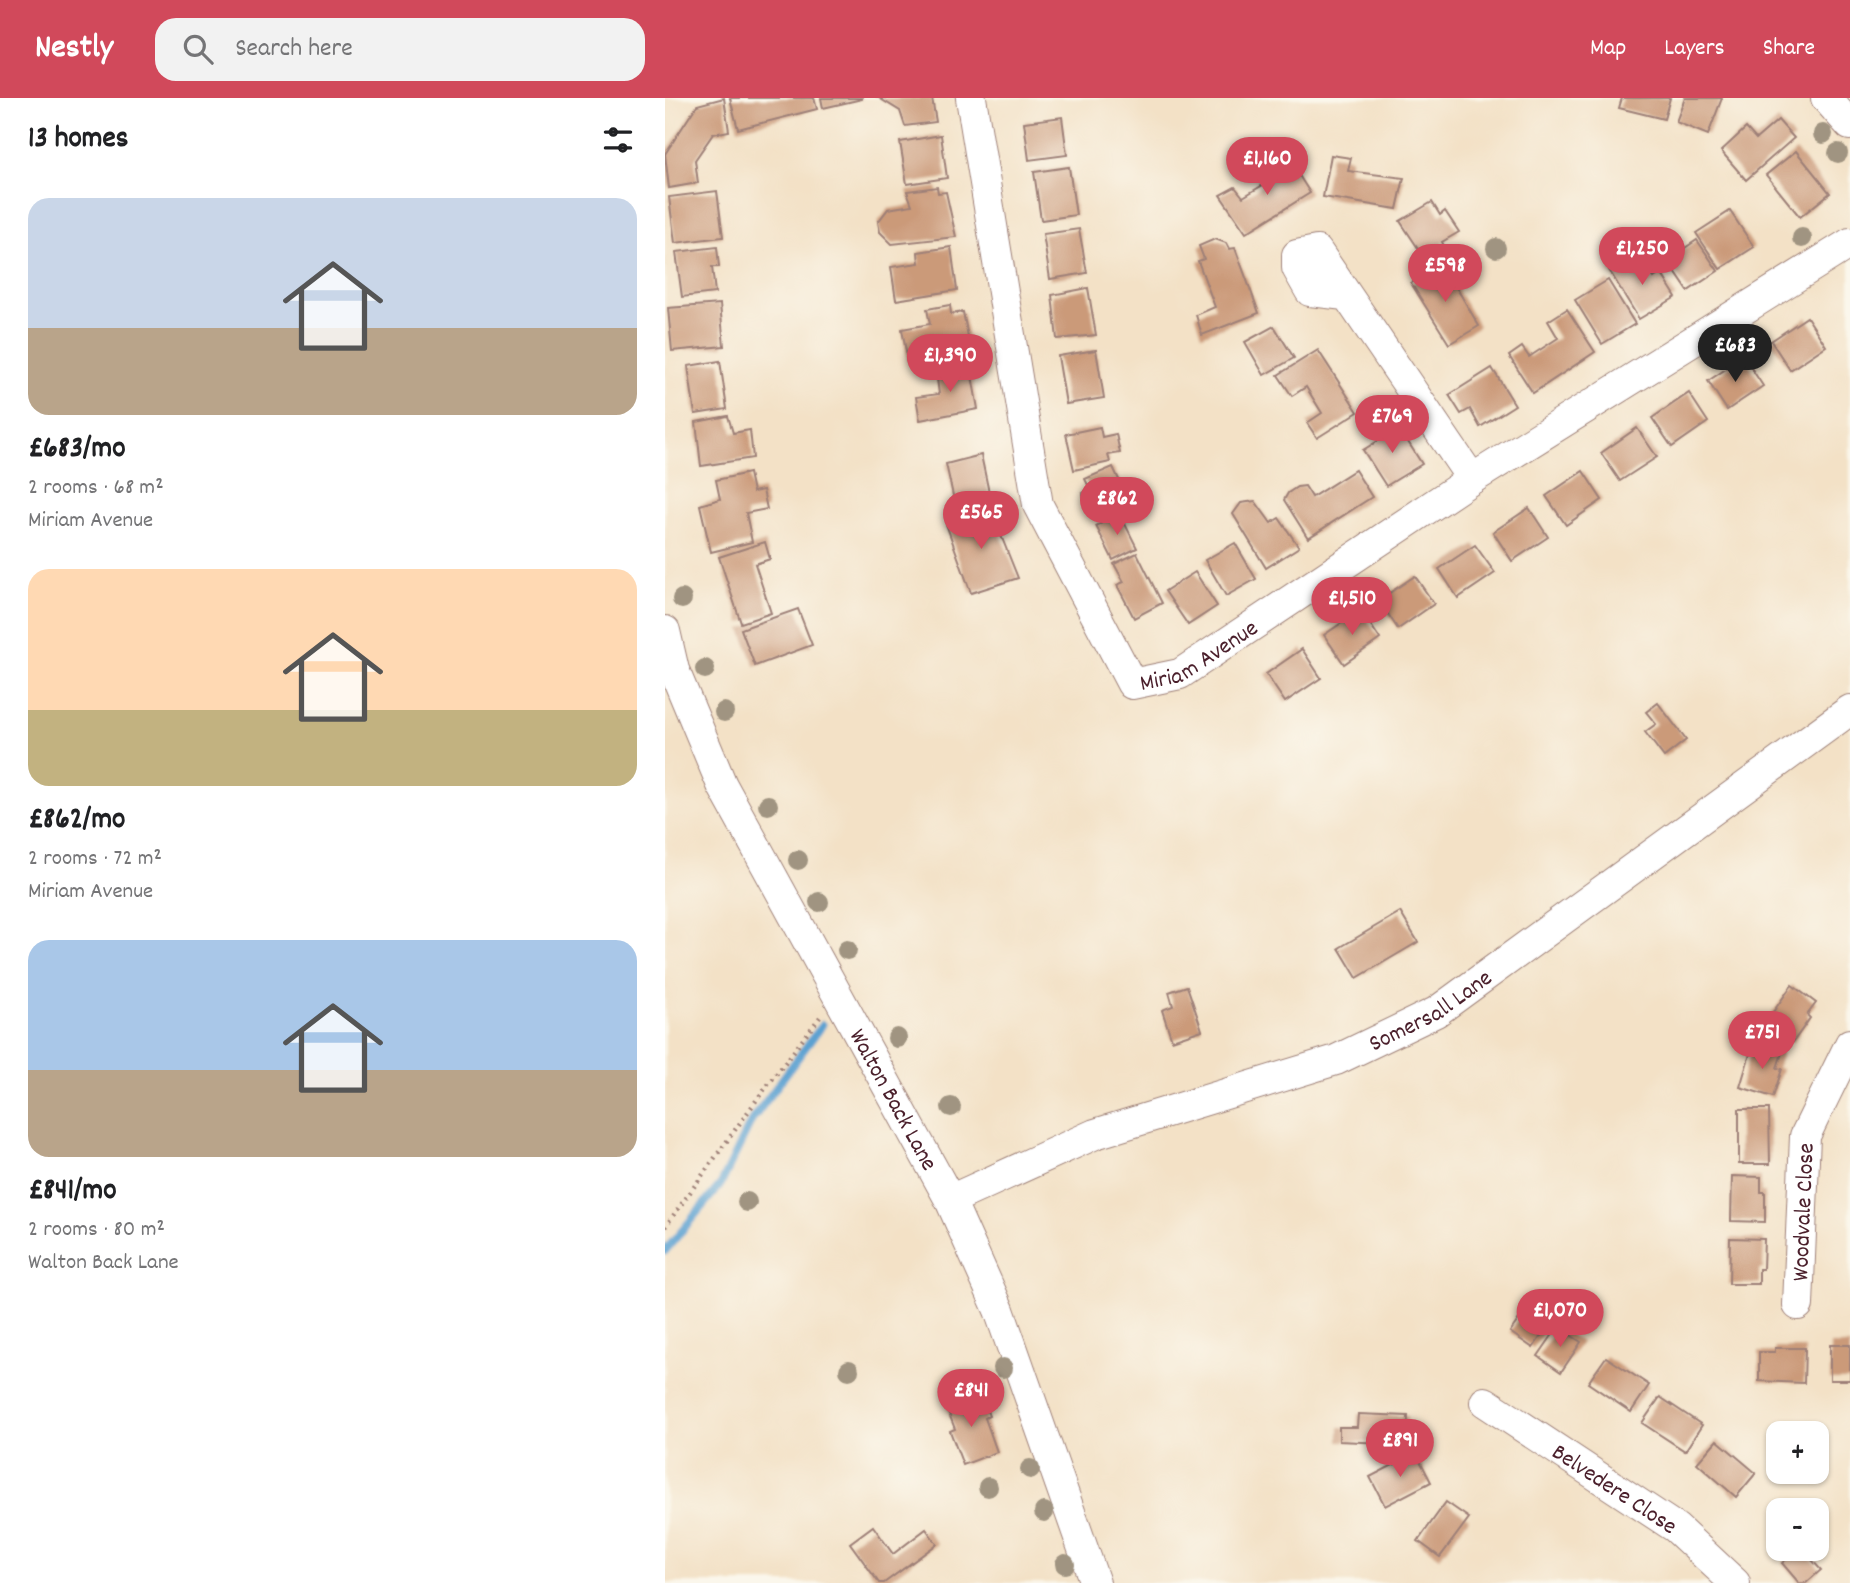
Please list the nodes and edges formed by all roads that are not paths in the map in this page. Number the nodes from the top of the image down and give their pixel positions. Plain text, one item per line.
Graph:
1 (971, 98) edge
2 (1826, 98) edge
3 (1850, 125) edge
4 (1850, 243) edge
5 (1345, 295) dead end
6 (1472, 479) junction
7 (665, 631) edge
8 (1850, 710) edge
9 (1850, 1044) edge
10 (950, 1200) junction
11 (1798, 1306) dead end
12 (1485, 1402) dead end
13 (1095, 1583) edge
14 (1735, 1583) edge

1 - 6 street, Miriam Avenue
2 - 3 street
4 - 6 street, Miriam Avenue
5 - 6 street
7 - 10 street, Walton Back Lane
8 - 10 street, Somersall Lane
9 - 11 street, Woodvale Close
10 - 13 street, Walton Back Lane
12 - 14 street, Belvedere Close

